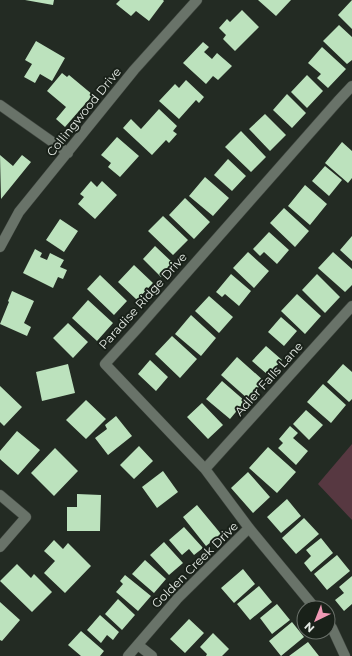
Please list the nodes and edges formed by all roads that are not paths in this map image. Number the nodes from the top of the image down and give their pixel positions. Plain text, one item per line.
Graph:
1 (198, 0) edge
2 (352, 86) edge
3 (0, 105) edge
4 (68, 153) junction
5 (0, 247) edge
6 (352, 306) edge
7 (205, 469) junction
8 (0, 495) edge
9 (250, 528) junction
10 (0, 547) edge
11 (309, 600) edge
12 (336, 637) edge
13 (138, 645) junction
14 (128, 656) edge
15 (152, 656) edge
16 (345, 656) edge

1 - 4 street, Collingwood Drive
2 - 7 street, Paradise Ridge Drive
3 - 4 street
4 - 5 street, Collingwood Drive
6 - 7 street, Adler Falls Lane
7 - 9 street, Paradise Ridge Drive
8 - 10 street
9 - 11 street, Paradise Ridge Drive
9 - 13 street, Golden Creek Drive
12 - 16 street
13 - 14 street, Golden Creek Drive
13 - 15 street

